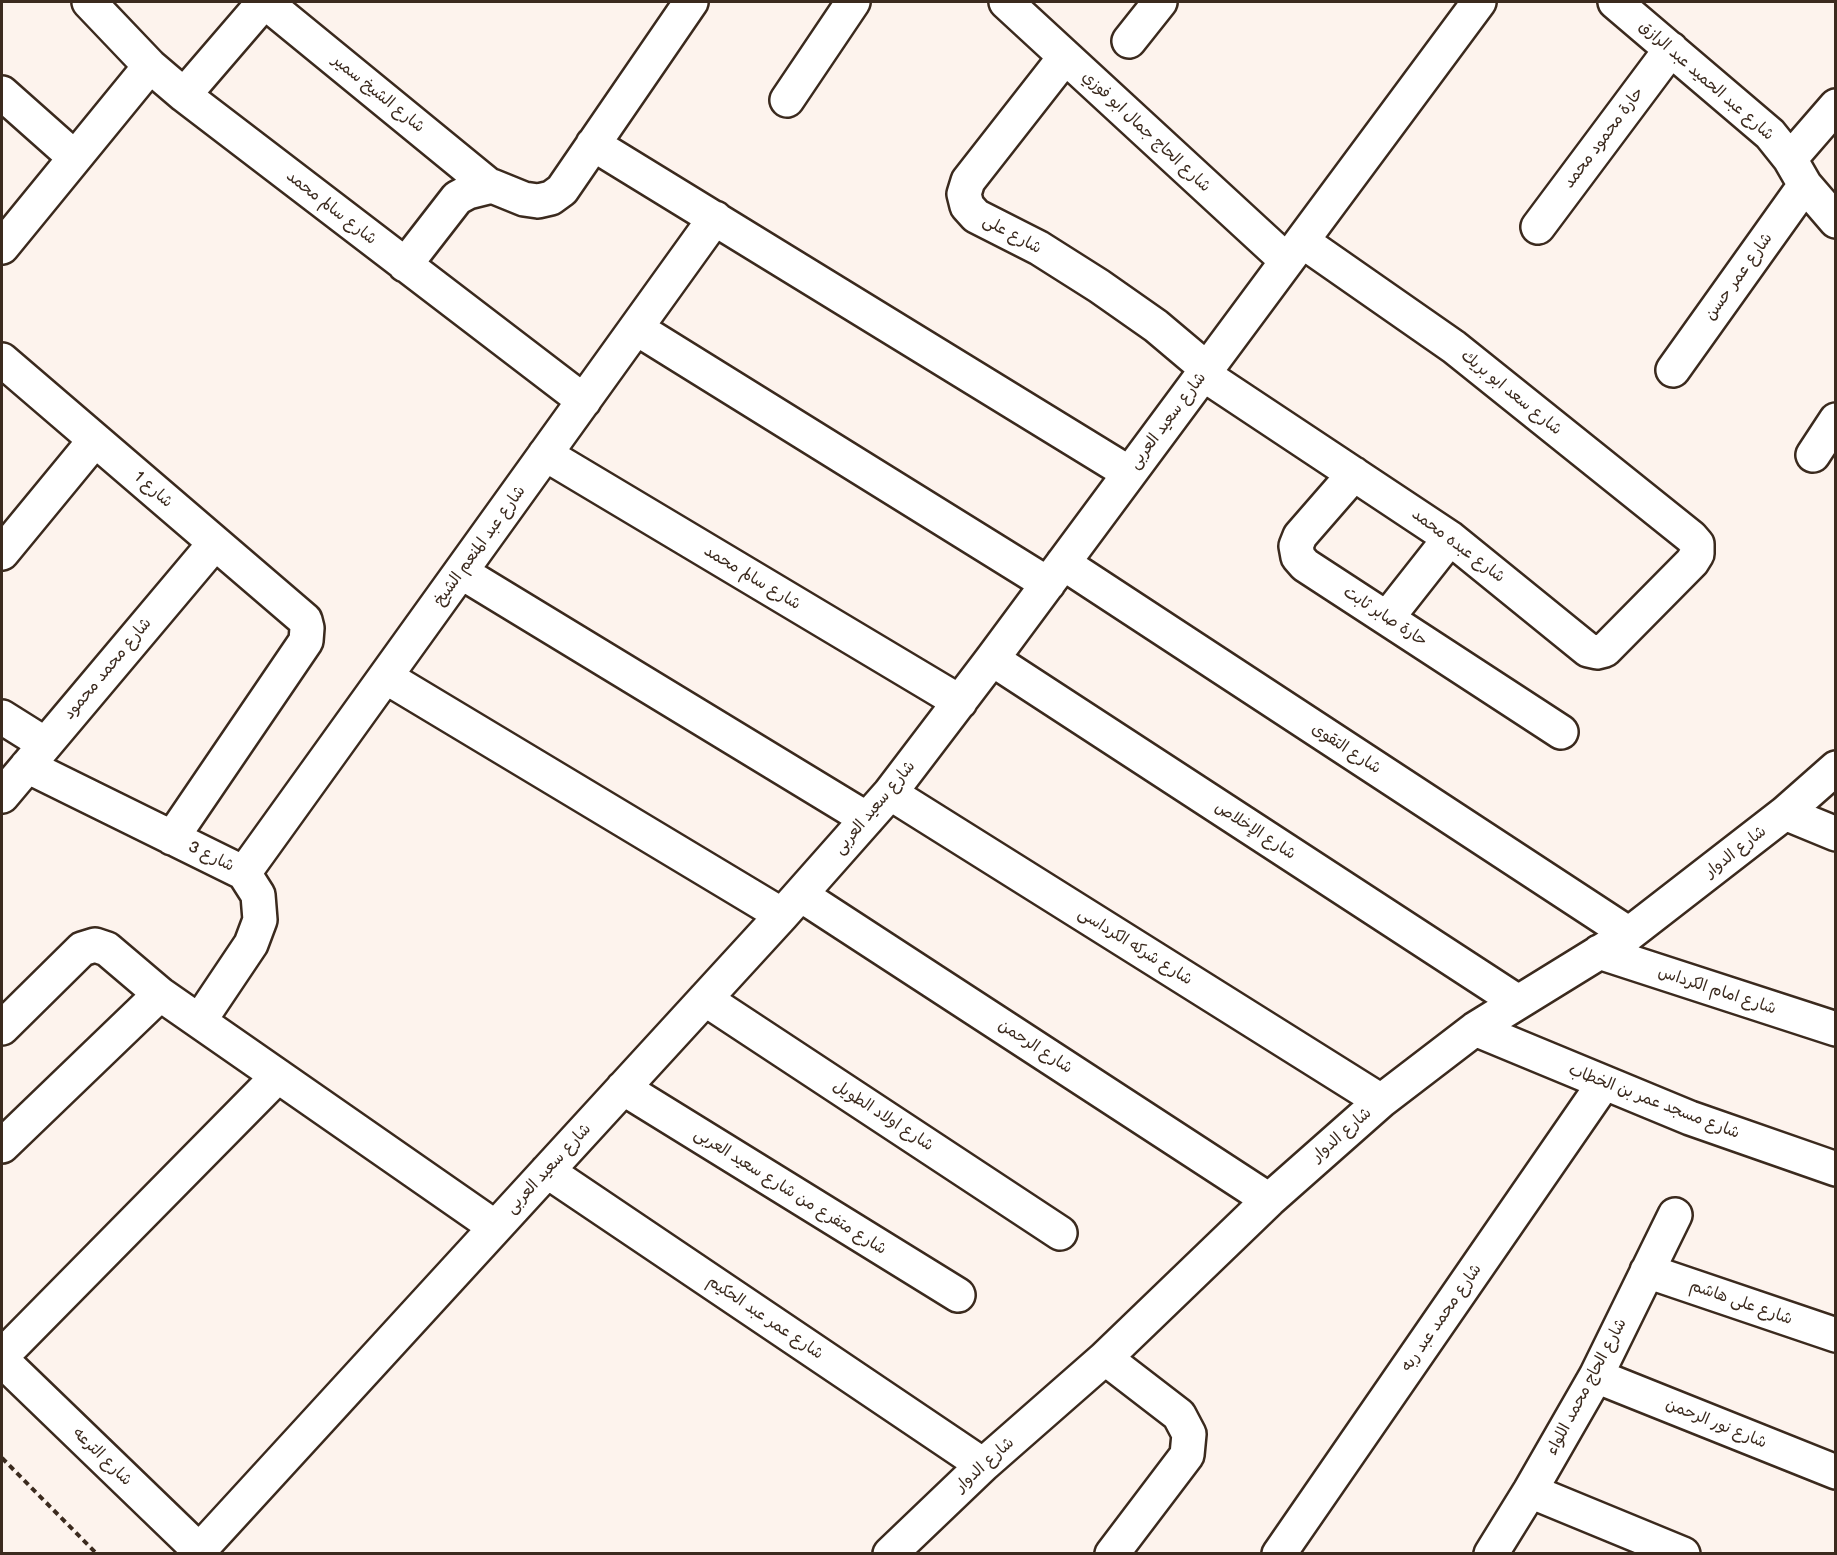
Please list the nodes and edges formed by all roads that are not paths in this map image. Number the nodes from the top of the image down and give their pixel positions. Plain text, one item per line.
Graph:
1 (89, 2) edge
2 (265, 2) edge
3 (691, 2) edge
4 (853, 2) edge
5 (1006, 2) edge
6 (1160, 2) edge
7 (1479, 2) edge
8 (1615, 2) edge
9 (1129, 41) dead end
10 (1671, 49) junction
11 (1065, 57) junction
12 (150, 66) junction
13 (2, 93) edge
14 (184, 95) junction
15 (787, 100) dead end
16 (1836, 106) edge
17 (593, 144) junction
18 (74, 157) junction
19 (1798, 172) junction
20 (491, 187) junction
21 (715, 218) junction
22 (1836, 221) edge
23 (1538, 227) dead end
24 (2, 248) edge
25 (1295, 251) junction
26 (405, 265) junction
27 (636, 328) junction
28 (2, 360) edge
29 (1673, 370) dead end
30 (1205, 372) junction
31 (584, 401) junction
32 (1836, 420) edge
33 (95, 440) junction
34 (545, 454) junction
35 (1813, 455) dead end
36 (1129, 473) junction
37 (1354, 474) junction
38 (1450, 538) junction
39 (215, 543) junction
40 (2, 553) edge
41 (1692, 562) joint
42 (461, 572) junction
43 (1055, 573) junction
44 (1387, 618) junction
45 (992, 659) junction
46 (386, 677) junction
47 (960, 702) junction
48 (2, 717) edge
49 (1561, 732) dead end
50 (36, 755) junction
51 (1836, 768) edge
52 (890, 793) junction
53 (2, 796) edge
54 (1785, 813) junction
55 (867, 819) junction
56 (1836, 834) edge
57 (172, 838) junction
58 (244, 873) junction
59 (792, 905) junction
60 (1629, 934) junction
61 (1599, 952) junction
62 (160, 994) junction
63 (705, 999) junction
64 (1518, 1002) junction
65 (200, 1020) junction
66 (2, 1028) edge
67 (1474, 1029) junction
68 (1836, 1029) edge
69 (278, 1076) junction
70 (1604, 1083) junction
71 (623, 1088) junction
72 (1381, 1101) junction
73 (2, 1146) edge
74 (1836, 1169) edge
75 (547, 1171) junction
76 (1269, 1200) junction
77 (1675, 1215) dead end
78 (495, 1227) junction
79 (1060, 1233) dead end
80 (1647, 1271) junction
81 (958, 1295) dead end
82 (1836, 1335) edge
83 (2, 1358) edge
84 (1105, 1358) junction
85 (1596, 1376) junction
86 (983, 1466) junction
87 (1836, 1472) edge
88 (1530, 1491) junction
89 (199, 1552) edge
90 (890, 1554) edge
91 (1112, 1554) edge
92 (1279, 1554) edge
93 (1491, 1554) edge
94 (1683, 1554) edge

1 - 12 street, شارع سالم محمد
2 - 14 street
2 - 20 street, شارع الشيخ سمير
3 - 17 street
4 - 15 street
5 - 11 street, شارع الحاج جمال ابو فوزي
6 - 9 street
7 - 25 street, شارع سعيد العربى
8 - 10 street, شارع عبد الحميد عبد الرازق
10 - 19 street, شارع عبد الحميد عبد الرازق
10 - 23 street, حارة محمود محمد
11 - 25 street, شارع الحاج جمال ابو فوزي
11 - 30 street, شارع على
12 - 14 street, شارع سالم محمد
12 - 18 street
13 - 18 street
14 - 26 street, شارع سالم محمد
16 - 19 street, شارع عمر حسن
17 - 20 street, شارع الشيخ سمير
17 - 21 street
18 - 24 street
19 - 22 street, شارع عبد الحميد عبد الرازق
19 - 29 street, شارع عمر حسن
20 - 26 street
21 - 27 street, شارع عبد المنعم الشيخ
21 - 36 street
25 - 30 street, شارع سعيد العربى
25 - 41 street, شارع سعد ابو بريك
26 - 31 street, شارع سالم محمد
27 - 31 street, شارع عبد المنعم الشيخ
27 - 43 street, شارع التقوى
28 - 33 street, شارع 1
30 - 36 street, شارع سعيد العربى
30 - 37 street, شارع عبده محمد
31 - 34 street, شارع عبد المنعم الشيخ
32 - 35 street
33 - 39 street, شارع 1
33 - 40 street
34 - 42 street, شارع عبد المنعم الشيخ
34 - 47 street, شارع سالم محمد
36 - 43 street, شارع سعيد العربى
37 - 38 street, شارع عبده محمد
37 - 44 street, حارة صابر ثابت
38 - 41 street, شارع عبده محمد
38 - 44 street
39 - 50 street, شارع محمد محمود
39 - 57 street, شارع 1
42 - 46 street, شارع عبد المنعم الشيخ
42 - 55 street
43 - 45 street, شارع سعيد العربى
43 - 60 street, شارع التقوى
44 - 49 street, حارة صابر ثابت
45 - 47 street, شارع سعيد العربى
45 - 64 street, شارع الإخلاص
46 - 58 street, شارع عبد المنعم الشيخ
46 - 59 street, شارع الرحمن
47 - 52 street, شارع سعيد العربى
48 - 50 street, شارع 3
50 - 53 street, شارع محمد محمود
50 - 57 street, شارع 3
51 - 54 street, شارع الدوار
52 - 55 street, شارع سعيد العربى
52 - 72 street, شارع شركه الكرداسى
54 - 56 street
54 - 60 street, شارع الدوار
55 - 59 street, شارع سعيد العربى
57 - 58 street, شارع 3
58 - 65 street, شارع 3
59 - 63 street, شارع سعيد العربى
59 - 76 street, شارع الرحمن
60 - 61 street, شارع الدوار
61 - 64 street, شارع الدوار
61 - 68 street, شارع امام الكرداس
62 - 65 street
62 - 66 street
62 - 73 street
63 - 71 street, شارع سعيد العربى
63 - 79 street, شارع اولاد الطويل
64 - 67 street, شارع الدوار
65 - 69 street
67 - 70 street, شارع مسجد عمر بن الخطاب
67 - 72 street, شارع الدوار
69 - 78 street
69 - 83 street
70 - 74 street, شارع مسجد عمر بن الخطاب
70 - 92 street, شارع محمد عبد ربه
71 - 75 street, شارع سعيد العربى
71 - 81 street, شارع متفرع من شارع سعيد العربى
72 - 76 street, شارع الدوار
75 - 78 street, شارع سعيد العربى
75 - 86 street, شارع عمر عبد الحكيم
76 - 84 street, شارع الدوار
77 - 80 street, شارع الحاج محمد اللواء
78 - 89 street, شارع سعيد العربى
80 - 82 street, شارع على هاشم
80 - 85 street, شارع الحاج محمد اللواء
83 - 89 street, شارع الترعه
84 - 86 street, شارع الدوار
84 - 91 street
85 - 87 street, شارع نور الرحمن
85 - 88 street, شارع الحاج محمد اللواء
86 - 90 street, شارع الدوار
88 - 93 street, شارع الحاج محمد اللواء
88 - 94 street

